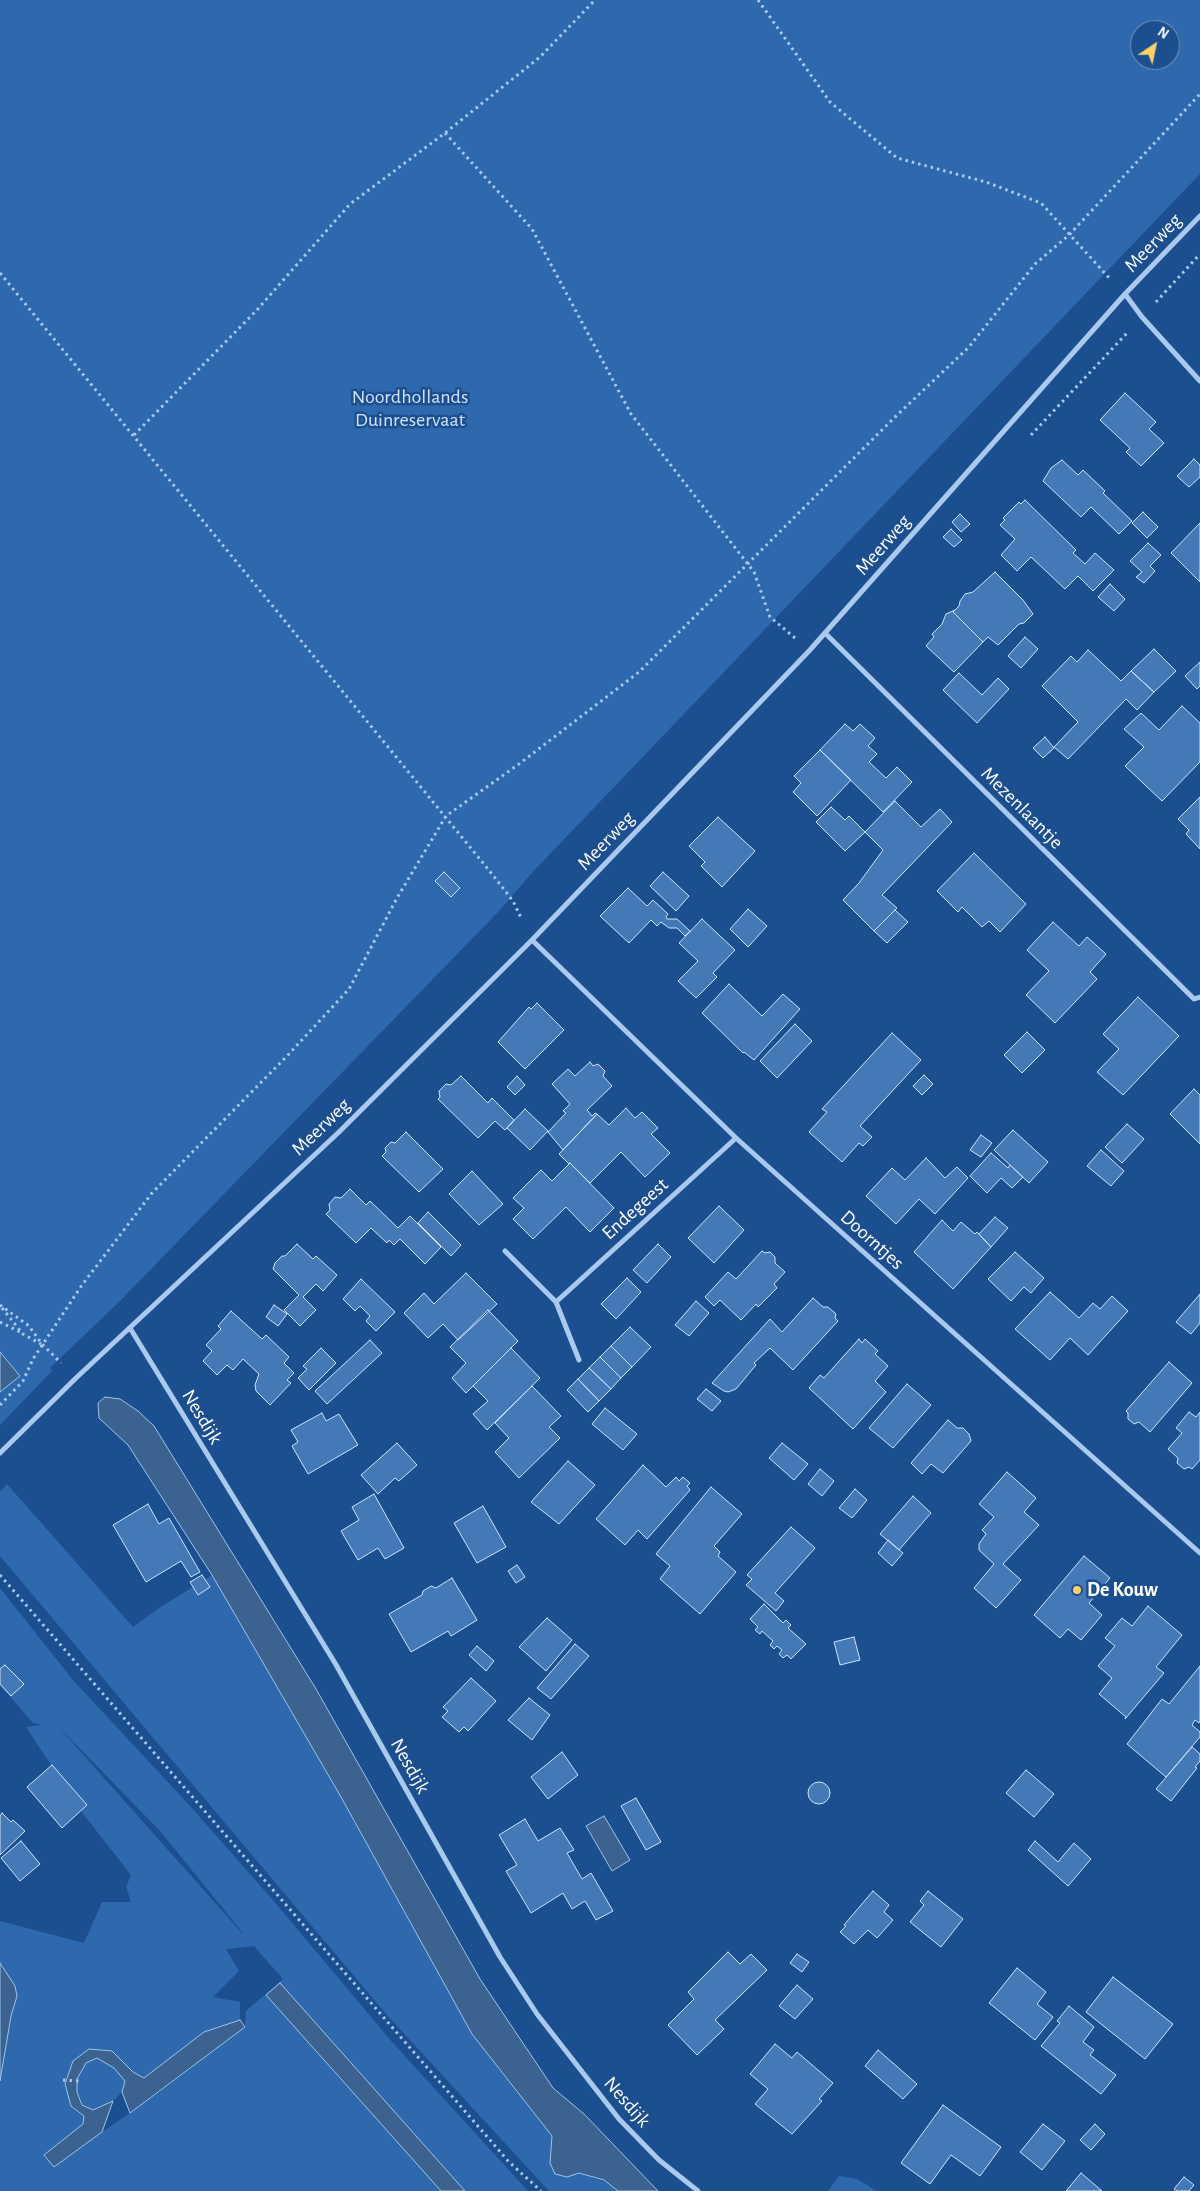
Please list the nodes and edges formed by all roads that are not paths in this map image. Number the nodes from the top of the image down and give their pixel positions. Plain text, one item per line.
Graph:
1 (1200, 216) edge
2 (1125, 294) junction
3 (1200, 381) edge
4 (825, 633) junction
5 (532, 940) junction
6 (1200, 997) edge
7 (736, 1138) junction
8 (506, 1251) dead end
9 (556, 1302) junction
10 (130, 1328) junction
11 (579, 1360) dead end
12 (0, 1453) edge
13 (1200, 1553) edge
14 (698, 2191) edge

1 - 2 street, Meerweg
2 - 3 street
2 - 4 street, Meerweg
4 - 5 street, Meerweg
4 - 6 street, Mezenlaantje
5 - 7 street, Doorntjes
5 - 10 street, Meerweg
7 - 9 street, Endegeest
7 - 13 street, Doorntjes
8 - 9 street
9 - 11 street
10 - 12 street, Meerweg
10 - 14 street, Nesdijk

